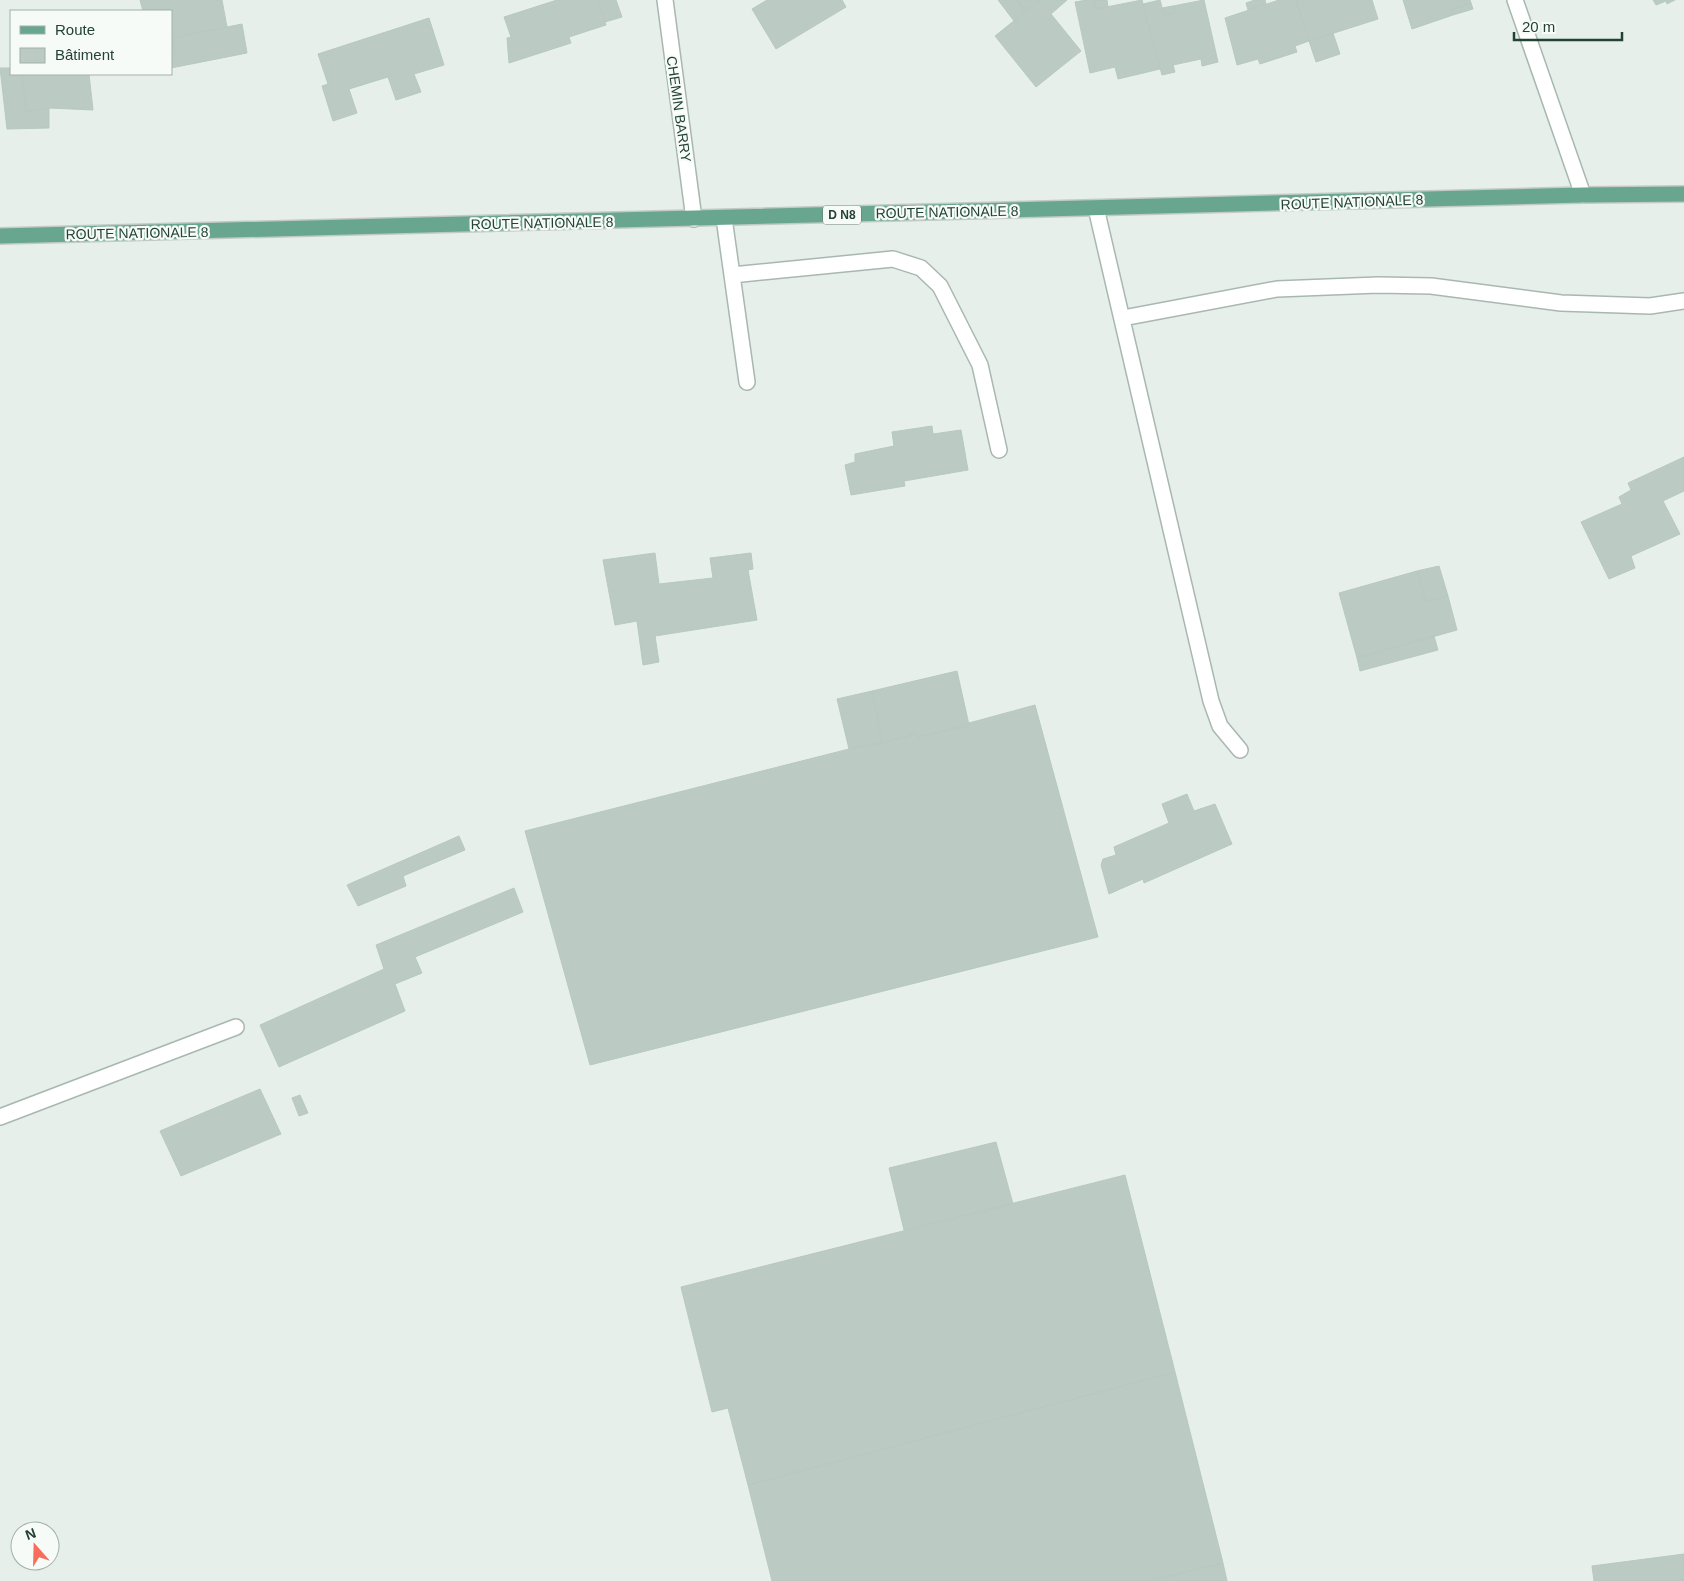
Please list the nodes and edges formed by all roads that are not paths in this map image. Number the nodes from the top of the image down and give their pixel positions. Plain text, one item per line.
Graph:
1 (665, 0) edge
2 (1515, 0) edge
3 (1684, 194) edge
4 (1583, 195) junction
5 (1096, 208) junction
6 (724, 218) junction
7 (694, 219) junction
8 (0, 236) edge
9 (732, 275) junction
10 (1684, 301) edge
11 (1123, 318) junction
12 (747, 382) dead end
13 (999, 450) dead end
14 (1240, 750) dead end
15 (236, 1028) dead end
16 (0, 1117) edge

1 - 7 street, CHEMIN BARRY
2 - 4 street
3 - 4 main road, ROUTE NATIONALE 8 / D N8
4 - 5 main road, ROUTE NATIONALE 8 / D N8
5 - 6 main road, ROUTE NATIONALE 8 / D N8
5 - 11 street
6 - 7 main road, ROUTE NATIONALE 8 / D N8
6 - 9 street
7 - 8 main road, ROUTE NATIONALE 8 / D N8
9 - 12 street
9 - 13 street
10 - 11 street
11 - 14 street
15 - 16 street

